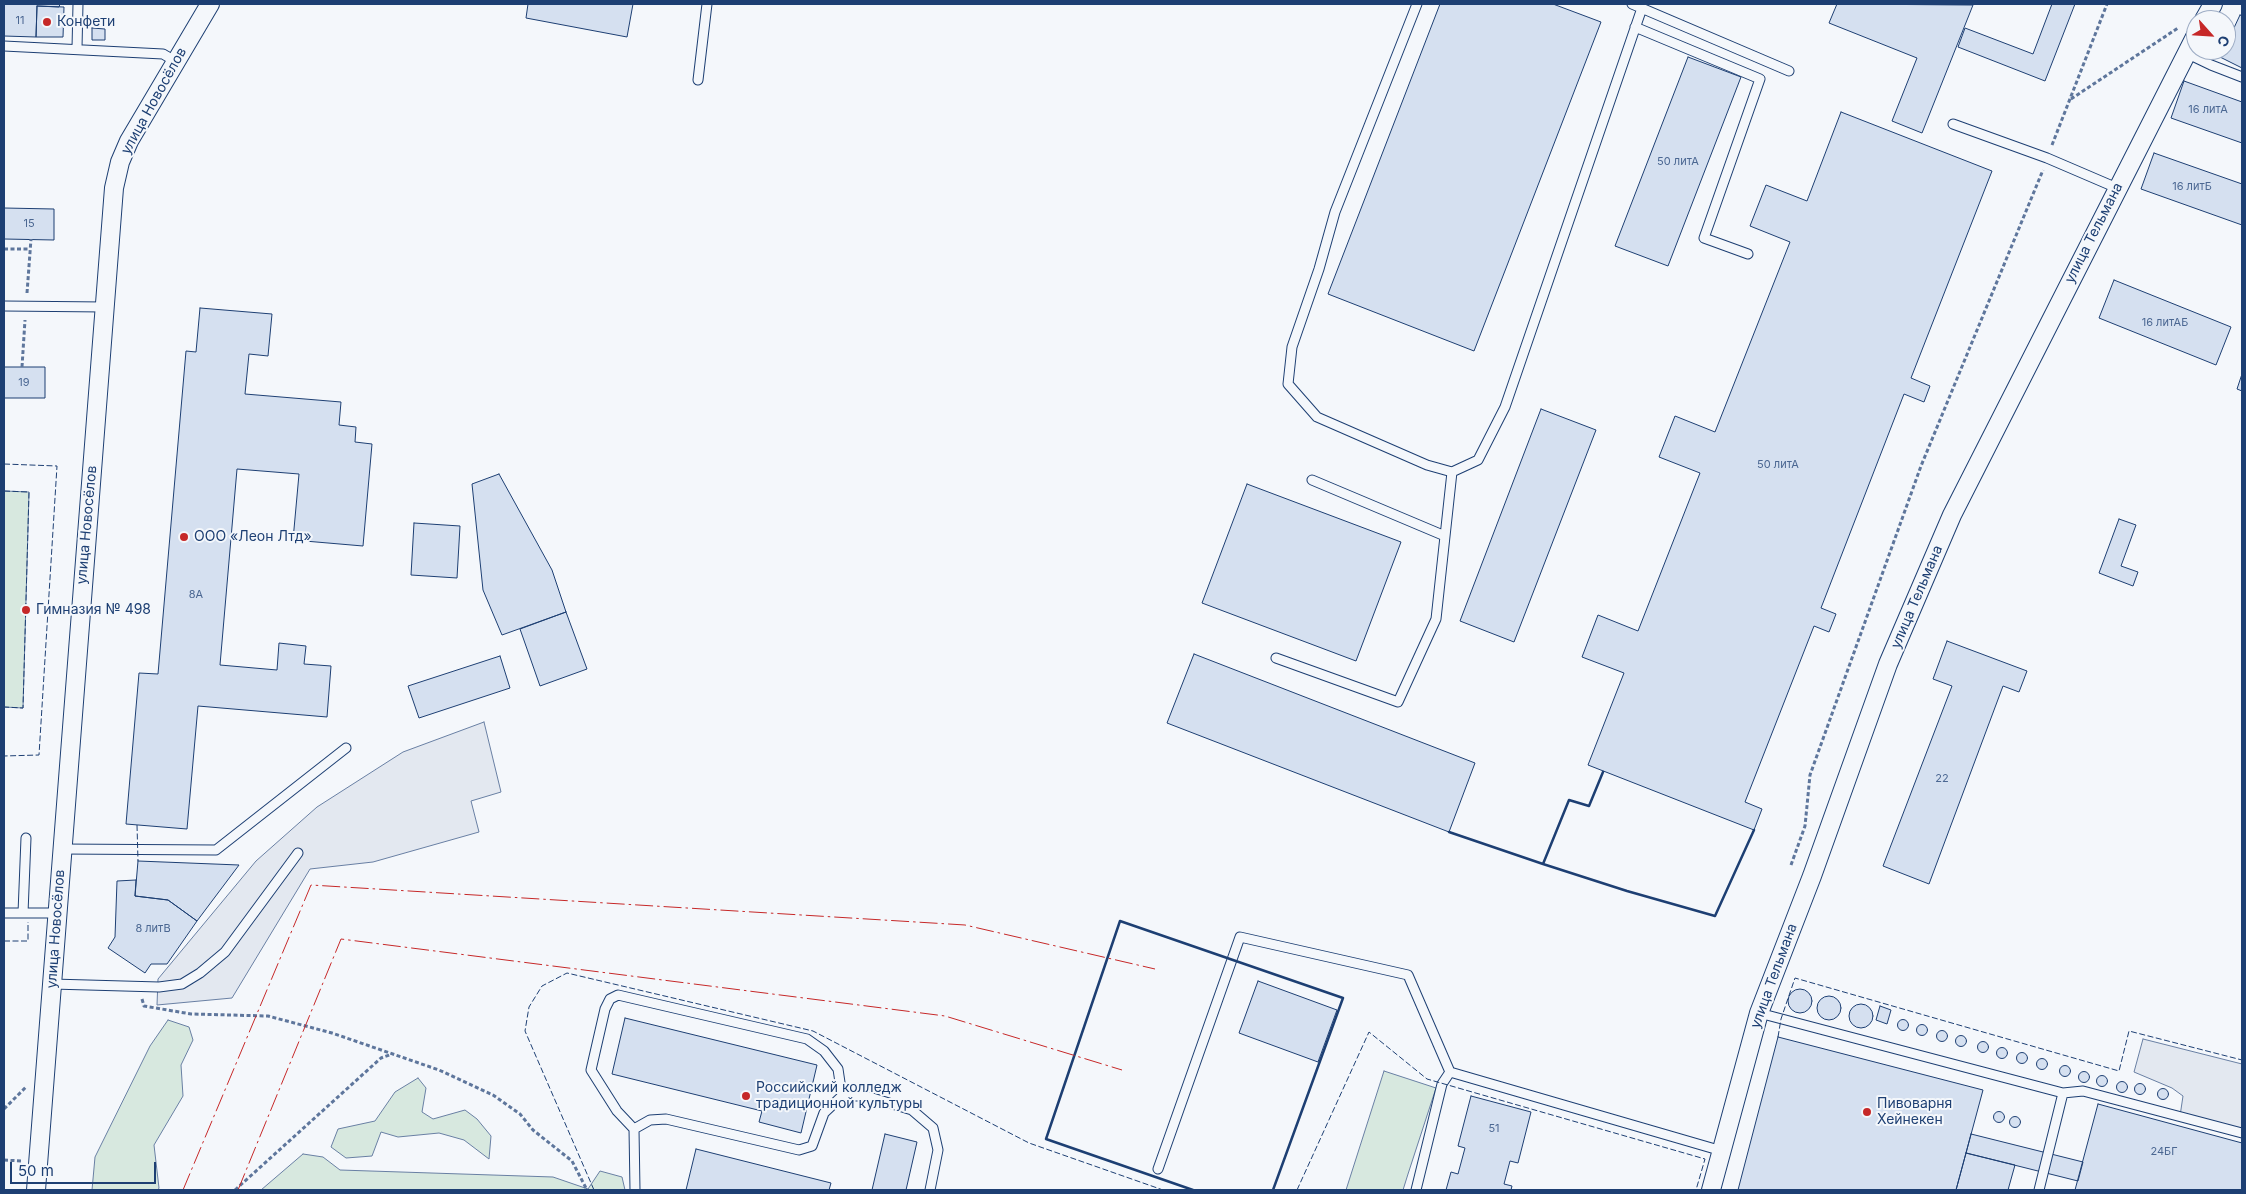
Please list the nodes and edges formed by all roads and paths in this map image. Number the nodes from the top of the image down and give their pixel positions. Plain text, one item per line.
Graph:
1 (78, 4) edge
2 (210, 4) edge
3 (707, 4) edge
4 (1417, 4) edge
5 (1632, 4) edge
6 (2107, 4) edge
7 (1642, 8) junction
8 (1635, 27) junction
9 (2186, 31) edge
10 (4, 46) edge
11 (77, 48) junction
12 (2186, 53) edge
13 (2199, 60) edge
14 (175, 61) junction
15 (1789, 71) dead end
16 (2242, 77) edge
17 (698, 80) dead end
18 (2070, 99) junction
19 (1953, 124) dead end
20 (2047, 158) junction
21 (2117, 188) junction
22 (30, 239) dead end
23 (4, 249) edge
24 (30, 249) junction
25 (1748, 254) dead end
26 (4, 306) edge
27 (26, 306) junction
28 (104, 307) junction
29 (22, 367) dead end
30 (1452, 472) junction
31 (1312, 480) dead end
32 (1445, 536) junction
33 (1276, 658) dead end
34 (346, 748) dead end
35 (26, 838) dead end
36 (61, 849) junction
37 (298, 853) dead end
38 (1791, 865) dead end
39 (4, 913) edge
40 (23, 913) junction
41 (57, 913) junction
42 (52, 984) junction
43 (139, 986) junction
44 (1759, 1013) junction
45 (393, 1053) junction
46 (1450, 1072) junction
47 (26, 1087) dead end
48 (2063, 1093) junction
49 (842, 1096) junction
50 (4, 1109) edge
51 (634, 1129) junction
52 (2242, 1133) edge
53 (1722, 1151) junction
54 (4, 1160) edge
55 (21, 1161) dead end
56 (1158, 1169) dead end
57 (36, 1190) edge
58 (235, 1190) edge
59 (587, 1190) edge
60 (635, 1190) edge
61 (930, 1190) edge
62 (1416, 1190) edge
63 (1711, 1190) edge
64 (2039, 1190) edge

1 - 11 lane
2 - 14 street, улица Новосёлов
3 - 17 lane
4 - 30 lane
5 - 7 lane
6 - 18 path
7 - 8 lane
7 - 15 lane
8 - 25 lane
8 - 30 lane
9 - 18 path
10 - 11 lane
11 - 14 lane
12 - 21 street, улица Тельмана
13 - 16 lane
14 - 28 street, улица Новосёлов
18 - 20 path
19 - 20 lane
20 - 21 lane
20 - 38 path
21 - 44 street, улица Тельмана
22 - 24 path
23 - 24 path
24 - 27 path
26 - 27 lane
27 - 28 lane
27 - 29 path
28 - 36 street, улица Новосёлов
30 - 32 lane
31 - 32 lane
32 - 33 lane
34 - 36 lane
35 - 40 lane
36 - 41 street, улица Новосёлов
37 - 43 lane
39 - 40 lane
40 - 41 lane
41 - 42 street, улица Новосёлов
42 - 43 lane
42 - 57 street, улица Новосёлов
43 - 45 path
44 - 48 lane
44 - 53 street, улица Тельмана
45 - 58 path
45 - 59 path
46 - 53 lane
46 - 56 lane
46 - 62 lane
47 - 50 path
48 - 52 lane
48 - 64 lane
49 - 51 lane
49 - 51 lane
49 - 61 lane
51 - 60 lane
53 - 63 street, улица Тельмана
54 - 55 path

